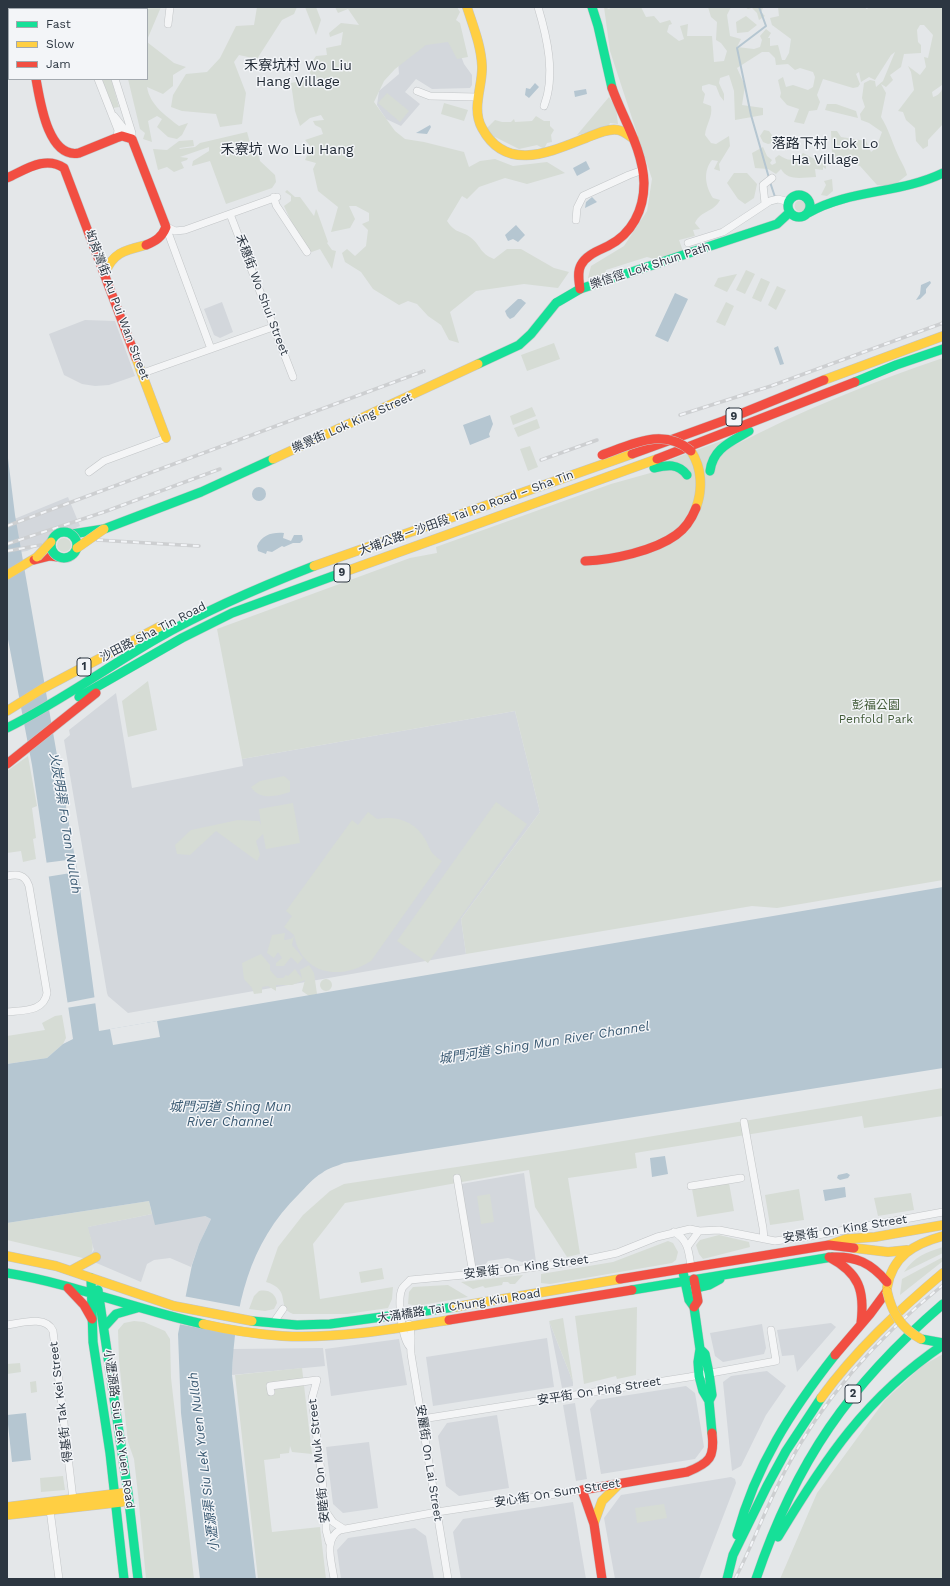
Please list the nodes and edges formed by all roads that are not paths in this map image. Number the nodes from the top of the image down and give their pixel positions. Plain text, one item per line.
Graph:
1 (170, 7) edge
2 (467, 7) edge
3 (538, 7) edge
4 (592, 7) edge
5 (168, 24) dead end
6 (36, 80) edge
7 (98, 80) edge
8 (115, 80) edge
9 (417, 92) dead end
10 (477, 97) junction
11 (544, 106) dead end
12 (619, 106) junction
13 (111, 114) junction
14 (609, 130) junction
15 (117, 137) junction
16 (132, 140) junction
17 (634, 140) junction
18 (53, 141) junction
19 (79, 152) junction
20 (47, 162) junction
21 (643, 170) junction
22 (67, 172) junction
23 (943, 173) edge
24 (7, 178) edge
25 (772, 178) dead end
26 (804, 196) junction
27 (839, 199) junction
28 (789, 202) junction
29 (765, 203) junction
30 (790, 212) junction
31 (808, 213) junction
32 (230, 214) junction
33 (576, 220) dead end
34 (166, 227) junction
35 (688, 243) dead end
36 (94, 245) junction
37 (307, 252) dead end
38 (115, 255) junction
39 (105, 273) junction
40 (580, 289) junction
41 (273, 327) junction
42 (943, 336) edge
43 (211, 349) junction
44 (943, 349) edge
45 (143, 373) junction
46 (293, 377) dead end
47 (771, 416) junction
48 (166, 438) joint
49 (89, 472) dead end
50 (625, 472) junction
51 (710, 472) dead end
52 (687, 475) dead end
53 (472, 509) junction
54 (104, 529) junction
55 (72, 534) junction
56 (51, 542) junction
57 (77, 548) junction
58 (58, 557) junction
59 (34, 560) junction
60 (585, 561) dead end
61 (7, 575) edge
62 (262, 587) junction
63 (108, 682) junction
64 (53, 708) junction
65 (7, 711) edge
66 (23, 725) junction
67 (7, 728) edge
68 (7, 737) edge
69 (7, 764) edge
70 (7, 876) edge
71 (7, 1012) edge
72 (744, 1122) dead end
73 (458, 1178) dead end
74 (741, 1178) dead end
75 (691, 1186) dead end
76 (943, 1212) edge
77 (943, 1225) edge
78 (699, 1231) junction
79 (674, 1232) junction
80 (943, 1236) edge
81 (764, 1239) junction
82 (688, 1246) junction
83 (855, 1248) junction
84 (907, 1250) junction
85 (7, 1256) edge
86 (96, 1257) dead end
87 (829, 1258) junction
88 (686, 1268) junction
89 (72, 1270) junction
90 (7, 1272) edge
91 (943, 1273) edge
92 (473, 1274) junction
93 (727, 1275) junction
94 (93, 1279) junction
95 (689, 1279) junction
96 (66, 1285) junction
97 (887, 1287) junction
98 (696, 1288) junction
99 (95, 1294) junction
100 (943, 1304) edge
101 (138, 1307) junction
102 (694, 1307) junction
103 (283, 1309) dead end
104 (402, 1314) junction
105 (92, 1319) junction
106 (861, 1323) junction
107 (276, 1324) junction
108 (7, 1325) edge
109 (105, 1326) junction
110 (406, 1326) junction
111 (771, 1330) dead end
112 (943, 1344) edge
113 (705, 1374) junction
114 (271, 1392) dead end
115 (422, 1419) junction
116 (620, 1484) junction
117 (582, 1490) junction
118 (129, 1497) junction
119 (115, 1498) junction
120 (73, 1499) junction
121 (7, 1507) edge
122 (50, 1510) junction
123 (326, 1512) junction
124 (437, 1512) junction
125 (7, 1515) edge
126 (594, 1524) junction
127 (344, 1529) junction
128 (330, 1542) junction
129 (733, 1555) junction
130 (758, 1574) edge
131 (59, 1579) edge
132 (124, 1579) edge
133 (138, 1579) edge
134 (334, 1579) edge
135 (448, 1579) edge
136 (602, 1579) edge
137 (727, 1579) edge

1 - 5 street
2 - 10 main road
3 - 11 street
4 - 12 main road
6 - 18 main road
7 - 13 street
8 - 16 street
9 - 10 street
10 - 14 main road
12 - 14 main road
12 - 17 main road
13 - 15 street
13 - 16 street
14 - 17 main road
15 - 16 main road
15 - 19 main road
16 - 34 main road
17 - 21 main road
18 - 19 main road
18 - 20 main road
19 - 22 main road
20 - 22 main road
20 - 24 main road
21 - 33 street
21 - 40 main road, 樂信徑 Lok Shun Path
22 - 36 main road, 㘭背灣街 Au Pui Wan Street
23 - 27 main road
25 - 29 street
26 - 27 main road
26 - 28 main road, 樂信徑 Lok Shun Path
26 - 31 main road
27 - 31 main road
28 - 29 street, 樂信徑 Lok Shun Path
28 - 30 main road
29 - 35 street, 樂信徑 Lok Shun Path
30 - 31 main road
30 - 40 main road, 樂信徑 Lok Shun Path
32 - 34 street
32 - 37 street
32 - 41 street, 禾穗街 Wo Shui Street
34 - 38 main road
34 - 43 street
36 - 38 main road
36 - 39 main road, 㘭背灣街 Au Pui Wan Street
38 - 39 main road
39 - 45 main road, 㘭背灣街 Au Pui Wan Street
40 - 54 main road, 樂景街 Lok King Street, bridge
41 - 43 street
41 - 46 street, 禾穗街 Wo Shui Street
42 - 53 main road, 大埔公路－沙田段 Tai Po Road – Sha Tin / 9
43 - 45 street
44 - 47 main road, 大埔公路－沙田段 Tai Po Road – Sha Tin / 9
45 - 48 main road, 㘭背灣街 Au Pui Wan Street
47 - 50 main road, 大埔公路－沙田段 Tai Po Road – Sha Tin / 9
47 - 51 main road
48 - 49 street
50 - 52 main road
50 - 63 main road, 大埔公路－沙田段 Tai Po Road – Sha Tin / 9
53 - 60 main road, bridge
53 - 62 main road, 大埔公路－沙田段 Tai Po Road – Sha Tin / 9
54 - 55 main road, 樂景街 Lok King Street
54 - 57 main road, 樂景街 Lok King Street, bridge
55 - 56 main road, bridge
55 - 57 main road, bridge
56 - 58 main road, bridge
56 - 59 main road, bridge
57 - 58 main road, bridge
58 - 59 main road
59 - 61 main road
62 - 64 main road, 大埔公路－沙田段 Tai Po Road – Sha Tin / 9
62 - 65 main road, 沙田路 Sha Tin Road / 1
63 - 64 main road, 大埔公路－沙田段 Tai Po Road – Sha Tin / 9
63 - 69 main road, 沙田路 Sha Tin Road / 1
64 - 66 main road, 大埔公路－沙田段 Tai Po Road – Sha Tin / 9
66 - 67 main road, 大埔公路－沙田段 Tai Po Road – Sha Tin / 9
66 - 68 main road, 大埔公路－沙田段 Tai Po Road – Sha Tin / 9
70 - 71 street
72 - 81 street
73 - 92 street
74 - 75 street
76 - 81 street, 安景街 On King Street
77 - 83 main road
78 - 79 street, 安景街 On King Street
78 - 81 street, 安景街 On King Street
78 - 82 street
79 - 82 street
79 - 92 street, 安景街 On King Street
80 - 84 main road
82 - 88 street
83 - 84 main road
83 - 87 main road, 大涌橋路 Tai Chung Kiu Road
83 - 88 main road, 大涌橋路 Tai Chung Kiu Road
83 - 97 main road
84 - 97 main road
85 - 89 main road, 大涌橋路 Tai Chung Kiu Road
86 - 89 main road
87 - 93 main road, 大涌橋路 Tai Chung Kiu Road
87 - 106 main road
88 - 95 main road
88 - 104 main road, 大涌橋路 Tai Chung Kiu Road
89 - 94 main road, 大涌橋路 Tai Chung Kiu Road
90 - 96 main road, 大涌橋路 Tai Chung Kiu Road
91 - 129 main road, 2
92 - 104 street, 安景街 On King Street
93 - 95 main road, 大涌橋路 Tai Chung Kiu Road
93 - 98 main road
94 - 99 main road, 小瀝源路 Siu Lek Yuen Road
94 - 107 main road, 大涌橋路 Tai Chung Kiu Road
95 - 98 main road, 安心街 On Sum Street
95 - 102 main road, 安心街 On Sum Street
95 - 110 main road, 大涌橋路 Tai Chung Kiu Road
96 - 99 main road, 大涌橋路 Tai Chung Kiu Road
96 - 105 main road
97 - 106 main road
97 - 112 main road, bridge
98 - 102 main road, 安心街 On Sum Street
99 - 101 main road, 大涌橋路 Tai Chung Kiu Road
99 - 105 main road, 小瀝源路 Siu Lek Yuen Road
99 - 109 main road, 小瀝源路 Siu Lek Yuen Road
100 - 130 main road, 2
101 - 109 main road
101 - 110 main road, 大涌橋路 Tai Chung Kiu Road
102 - 113 main road, 安心街 On Sum Street
103 - 107 street
104 - 107 main road, 大涌橋路 Tai Chung Kiu Road
104 - 110 street, 安麗街 On Lai Street
105 - 119 main road, 小瀝源路 Siu Lek Yuen Road
106 - 129 main road
108 - 120 street, 得基街 Tak Kei Street
109 - 118 main road, 小瀝源路 Siu Lek Yuen Road
110 - 115 street, 安麗街 On Lai Street
111 - 113 street, 安平街 On Ping Street
112 - 130 main road
113 - 115 street, 安平街 On Ping Street
113 - 116 main road, 安心街 On Sum Street
114 - 123 street, 安睦街 On Muk Street
115 - 124 street, 安麗街 On Lai Street
116 - 117 main road, 安心街 On Sum Street
116 - 126 main road
117 - 124 street, 安心街 On Sum Street
117 - 126 main road
118 - 119 main road
118 - 133 main road, 小瀝源路 Siu Lek Yuen Road
119 - 120 main road
119 - 122 main road
119 - 132 main road, 小瀝源路 Siu Lek Yuen Road
120 - 121 main road
122 - 125 main road
122 - 131 street
123 - 127 street
123 - 128 street, 安睦街 On Muk Street
124 - 127 street, 安心街 On Sum Street
124 - 135 street, 安麗街 On Lai Street
126 - 136 main road
127 - 128 street
128 - 134 street
129 - 137 main road, 2

